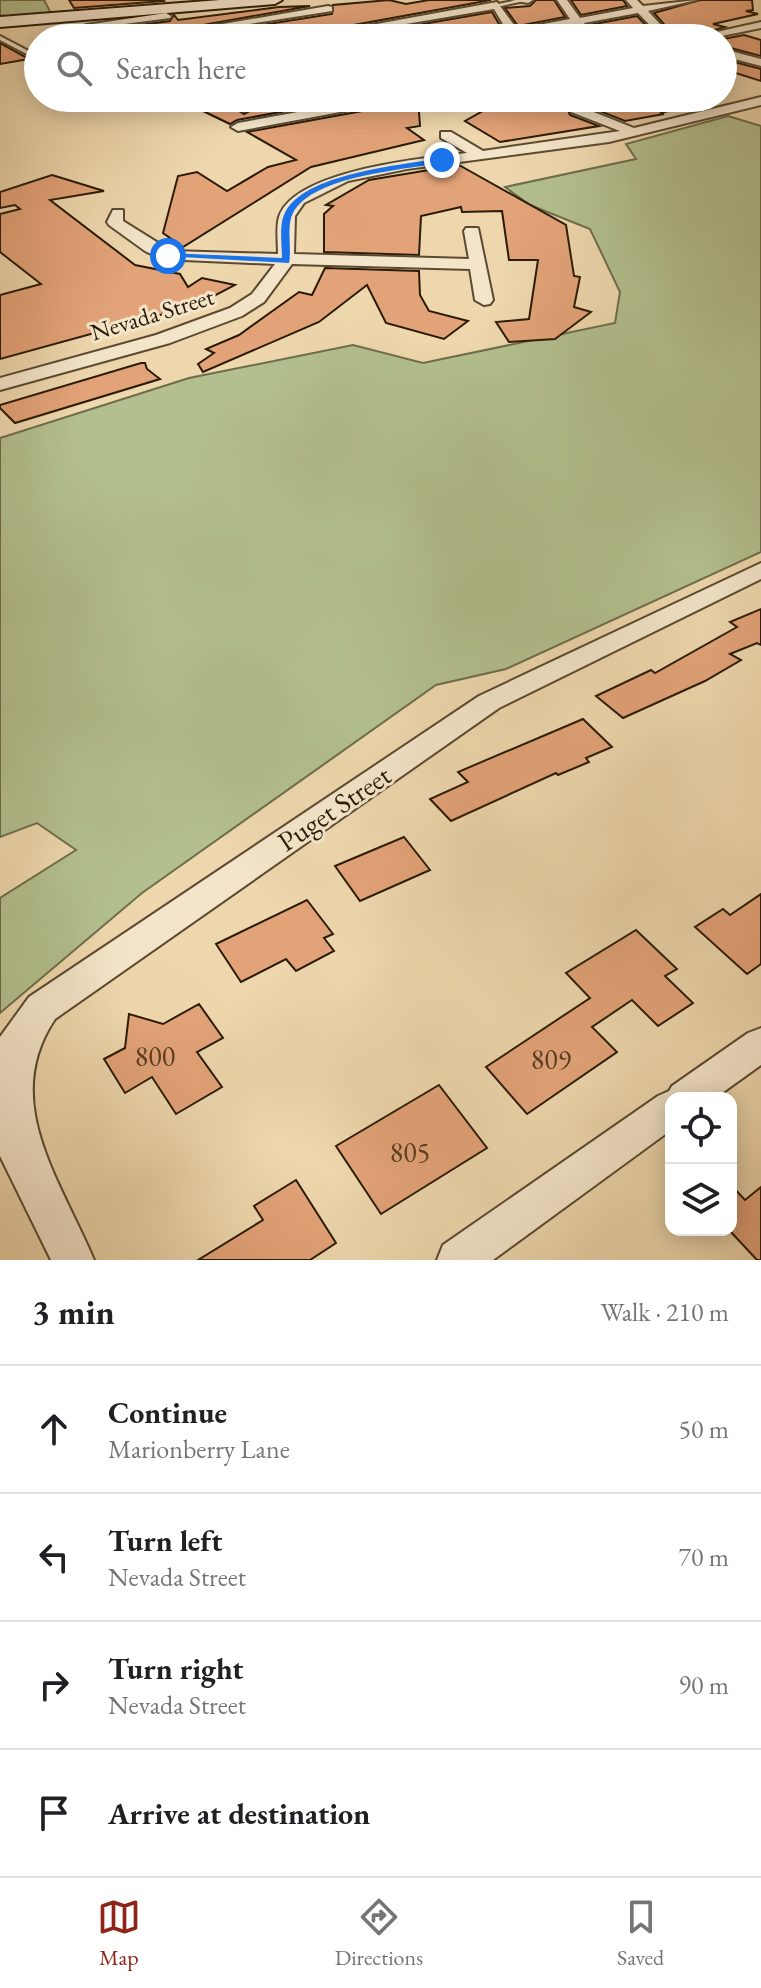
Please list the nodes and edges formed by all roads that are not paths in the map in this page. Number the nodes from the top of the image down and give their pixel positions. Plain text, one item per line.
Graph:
1 (180, 0) edge
2 (275, 0) edge
3 (522, 0) edge
4 (562, 0) edge
5 (631, 0) edge
6 (692, 0) edge
7 (203, 5) junction
8 (422, 5) dead end
9 (497, 5) junction
10 (640, 10) junction
11 (163, 11) junction
12 (340, 13) dead end
13 (448, 14) junction
14 (352, 17) dead end
15 (722, 20) dead end
16 (580, 21) junction
17 (0, 22) edge
18 (96, 24) edge
19 (184, 24) edge
20 (227, 24) edge
21 (360, 24) edge
22 (419, 24) edge
23 (509, 24) edge
24 (566, 24) edge
25 (582, 24) edge
26 (654, 24) edge
27 (727, 24) edge
28 (737, 30) edge
29 (760, 30) edge
30 (737, 37) edge
31 (0, 38) edge
32 (24, 51) edge
33 (737, 56) edge
34 (761, 63) edge
35 (761, 101) edge
36 (737, 107) edge
37 (296, 112) edge
38 (316, 112) edge
39 (583, 112) edge
40 (716, 112) edge
41 (299, 115) junction
42 (238, 127) dead end
43 (633, 132) junction
44 (446, 135) dead end
45 (482, 156) junction
46 (118, 213) dead end
47 (472, 231) dead end
48 (286, 261) junction
49 (478, 264) junction
50 (484, 300) dead end
51 (0, 384) edge
52 (761, 570) edge
53 (761, 1044) edge
54 (693, 1092) edge
55 (665, 1112) edge
56 (73, 1260) edge
57 (458, 1260) edge

1 - 7 lane
1 - 11 lane
2 - 7 street
3 - 9 lane
4 - 16 street
5 - 10 street
6 - 10 street
7 - 11 street
8 - 13 street
9 - 13 street
9 - 23 street
10 - 16 street
10 - 26 street
11 - 17 street
11 - 18 street
11 - 19 street
12 - 20 street
13 - 22 street
14 - 21 street
15 - 27 street
16 - 24 street
16 - 25 street
28 - 29 street
29 - 30 street
31 - 32 lane
33 - 34 street
35 - 36 street
37 - 41 street
38 - 41 street
39 - 43 street
40 - 43 street
41 - 42 street
43 - 45 street
44 - 45 street
45 - 48 street
46 - 48 street
47 - 49 street
48 - 49 street
48 - 51 street, Nevada Street
49 - 50 street
52 - 56 street, Puget Street
53 - 54 street
55 - 57 street

